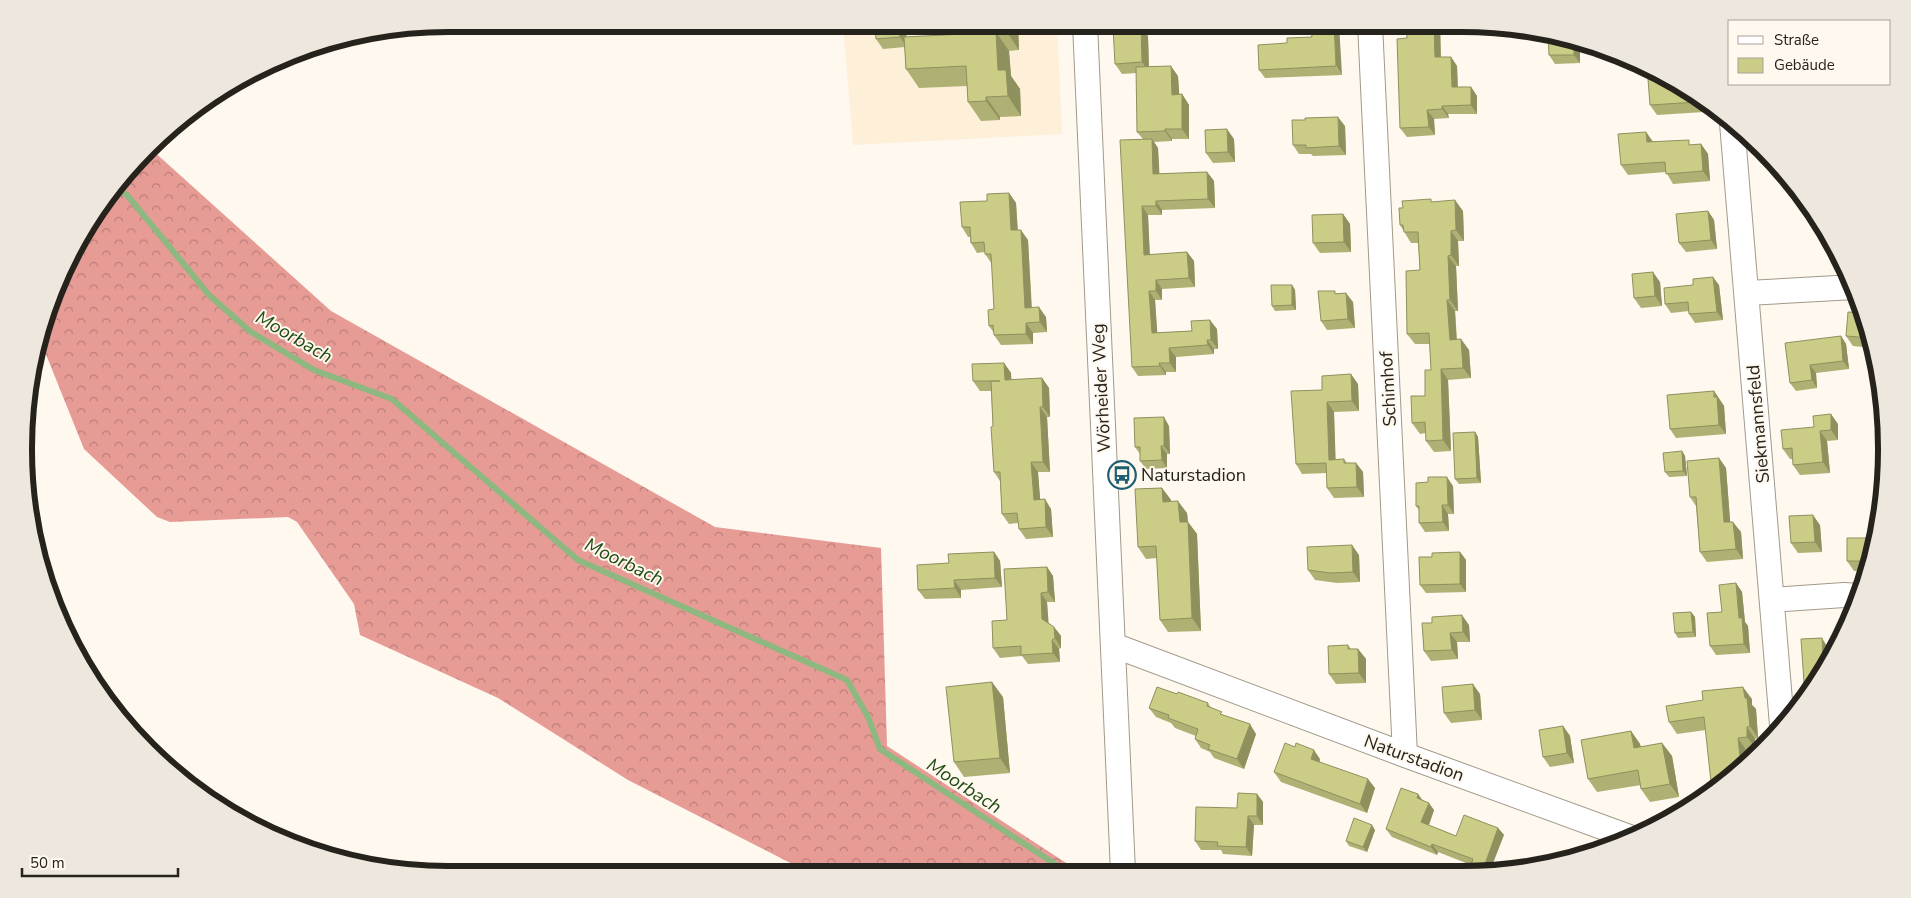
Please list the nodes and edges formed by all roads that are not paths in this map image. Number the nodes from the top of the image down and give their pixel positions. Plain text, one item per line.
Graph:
1 (1085, 32) edge
2 (1370, 32) edge
3 (1733, 133) edge
4 (1846, 288) edge
5 (1747, 293) junction
6 (1852, 595) edge
7 (1772, 600) junction
8 (1113, 645) junction
9 (1781, 716) edge
10 (1405, 755) junction
11 (1600, 837) edge
12 (1123, 866) edge

1 - 8 street, Wörheider Weg
2 - 10 street, Schimhof
3 - 5 street, Siekmannsfeld
4 - 5 street
5 - 7 street, Siekmannsfeld
6 - 7 street
7 - 9 street, Siekmannsfeld
8 - 10 street, Naturstadion
8 - 12 street, Wörheider Weg
10 - 11 street, Naturstadion

